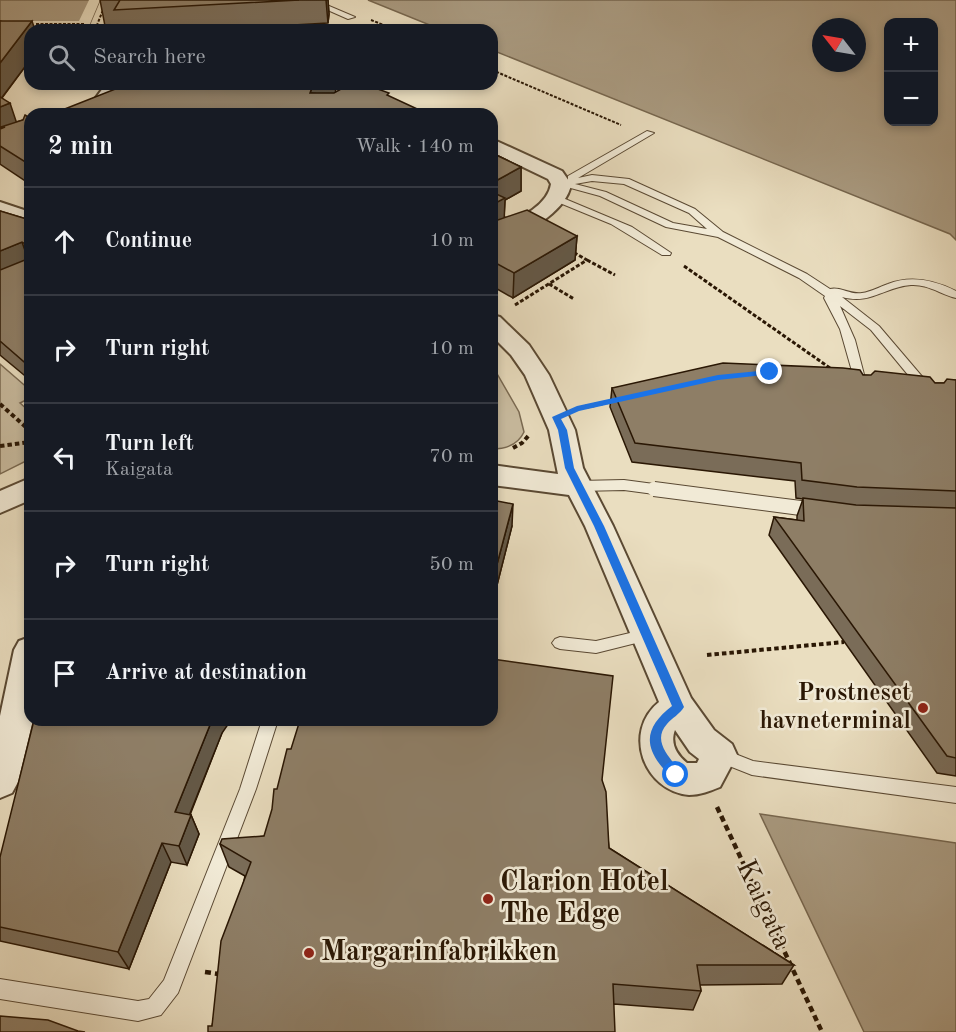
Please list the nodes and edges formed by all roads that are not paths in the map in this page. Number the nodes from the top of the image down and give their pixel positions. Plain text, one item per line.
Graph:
1 (309, 0) edge
2 (351, 17) dead end
3 (111, 90) edge
4 (95, 108) edge
5 (648, 134) road end
6 (498, 148) edge
7 (560, 192) junction
8 (0, 208) edge
9 (24, 217) edge
10 (721, 235) junction
11 (498, 236) edge
12 (666, 253) road end
13 (823, 289) junction
14 (956, 295) edge
15 (501, 315) edge
16 (918, 378) junction
17 (861, 388) edge
18 (915, 394) edge
19 (932, 396) edge
20 (498, 476) edge
21 (579, 486) junction
22 (24, 491) edge
23 (0, 503) edge
24 (832, 512) edge
25 (647, 635) junction
26 (560, 643) dead end
27 (24, 680) edge
28 (268, 726) edge
29 (714, 766) joint
30 (0, 782) edge
31 (956, 795) edge
32 (0, 989) edge

1 - 2 lane
3 - 4 street
5 - 7 lane
6 - 7 street
7 - 10 lane
7 - 10 lane
7 - 11 street
7 - 12 lane
8 - 9 street
10 - 13 lane
13 - 14 lane
13 - 16 lane
13 - 17 lane
15 - 21 street
16 - 18 lane
16 - 19 lane
20 - 21 street
21 - 24 lane, bridge
21 - 25 street
22 - 23 street
25 - 26 lane
25 - 29 street
27 - 30 street
28 - 32 lane
29 - 31 lane

